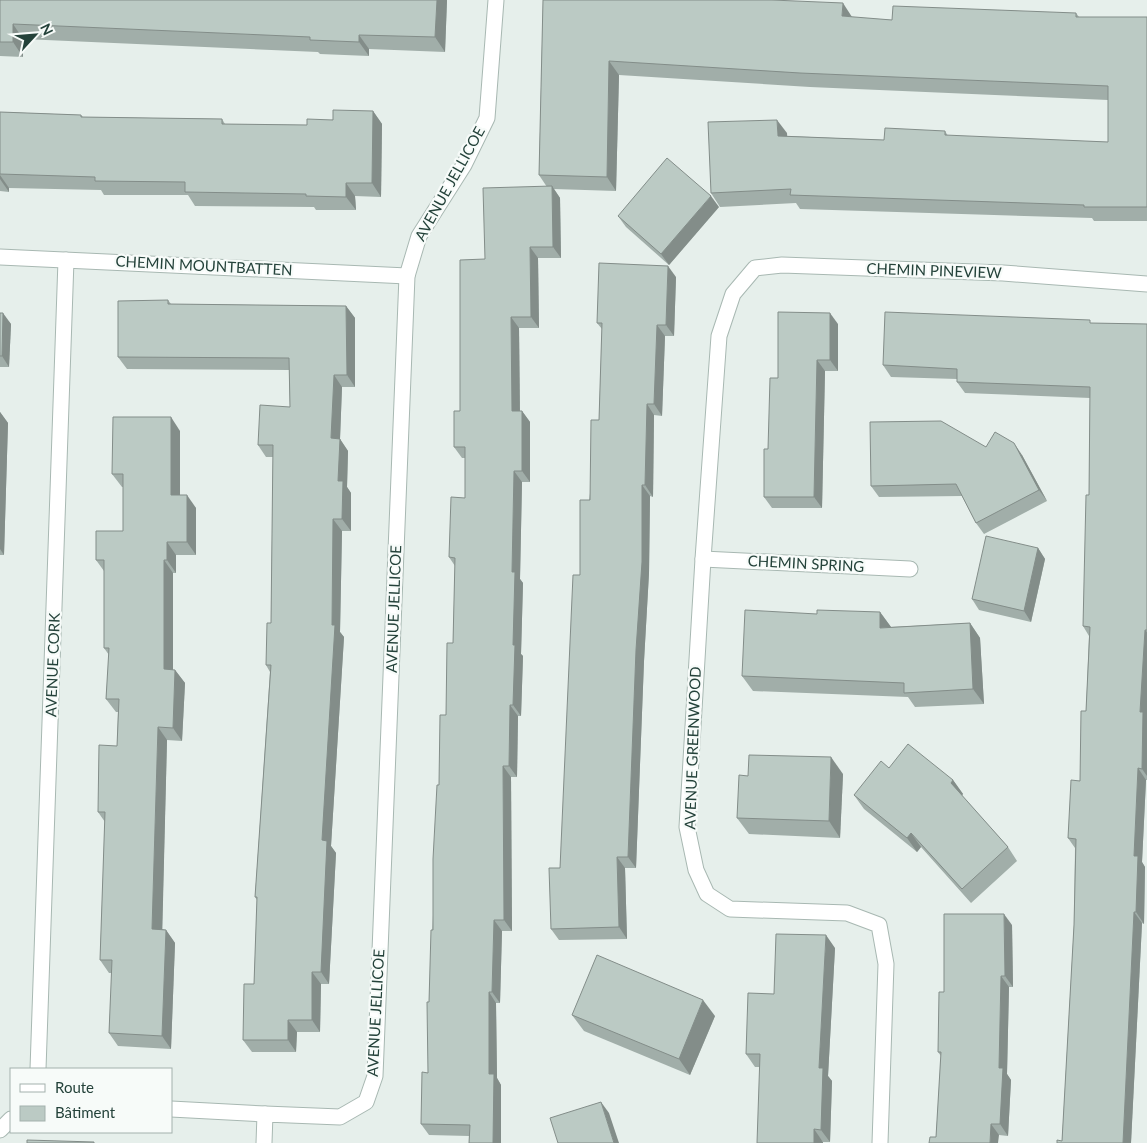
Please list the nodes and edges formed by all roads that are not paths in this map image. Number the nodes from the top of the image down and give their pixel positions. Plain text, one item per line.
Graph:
1 (496, 0) edge
2 (0, 257) edge
3 (66, 260) junction
4 (407, 276) junction
5 (1147, 284) edge
6 (733, 294) joint
7 (702, 559) junction
8 (910, 569) dead end
9 (38, 1068) edge
10 (172, 1109) edge
11 (265, 1114) junction
12 (10, 1120) edge
13 (0, 1130) edge
14 (264, 1143) edge
15 (880, 1143) edge

1 - 4 street, AVENUE JELLICOE
2 - 3 street, CHEMIN MOUNTBATTEN
3 - 4 street, CHEMIN MOUNTBATTEN
3 - 9 street, AVENUE CORK
4 - 11 street, AVENUE JELLICOE
5 - 6 street, CHEMIN PINEVIEW
6 - 7 street, AVENUE GREENWOOD
7 - 8 street, CHEMIN SPRING
7 - 15 street, AVENUE GREENWOOD
10 - 11 street, AVENUE JELLICOE
11 - 14 street
12 - 13 street

